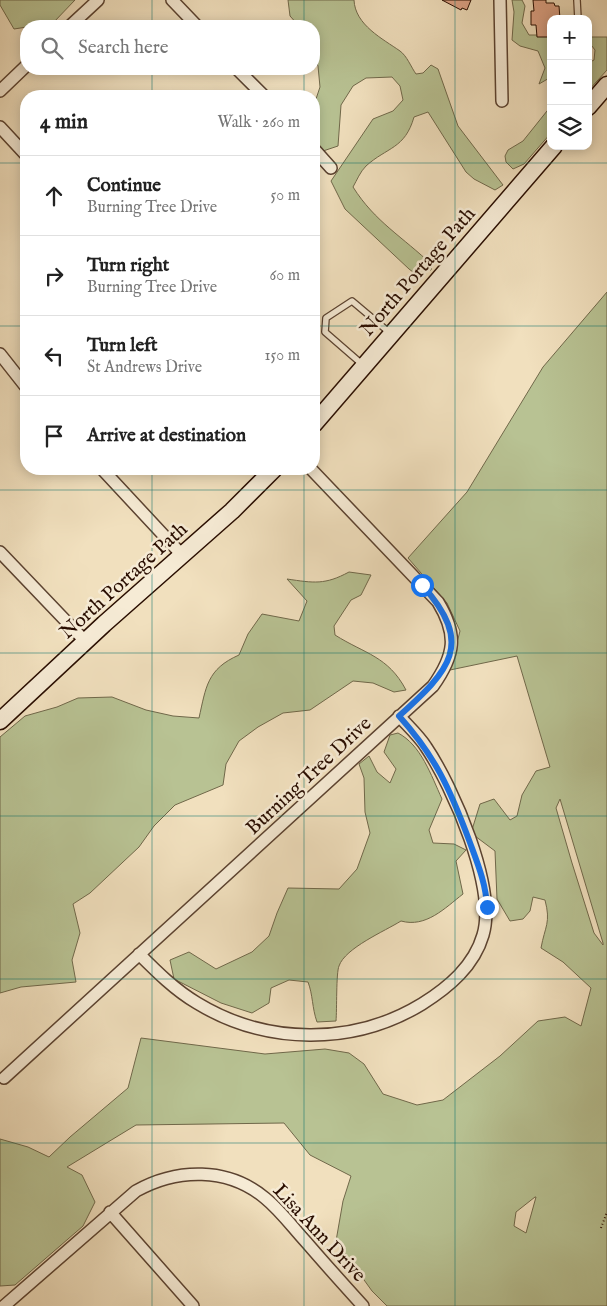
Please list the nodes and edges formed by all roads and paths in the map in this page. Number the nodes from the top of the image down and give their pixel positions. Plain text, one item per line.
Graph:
1 (98, 0) edge
2 (172, 0) edge
3 (500, 0) edge
4 (576, 0) edge
5 (578, 15) edge
6 (76, 20) edge
7 (191, 20) edge
8 (20, 72) edge
9 (243, 75) edge
10 (607, 85) edge
11 (258, 90) edge
12 (0, 91) edge
13 (502, 101) dead end
14 (589, 105) edge
15 (0, 127) edge
16 (20, 149) edge
17 (551, 150) edge
18 (320, 155) edge
19 (331, 168) dead end
20 (390, 334) junction
21 (0, 354) edge
22 (363, 365) junction
23 (20, 379) edge
24 (320, 417) edge
25 (108, 475) edge
26 (268, 475) edge
27 (317, 475) edge
28 (0, 552) edge
29 (182, 555) junction
30 (85, 641) junction
31 (399, 716) junction
32 (0, 721) edge
33 (139, 954) junction
34 (4, 1078) dead end
35 (110, 1212) junction
36 (607, 1212) edge
37 (601, 1228) dead end
38 (4, 1306) edge
39 (193, 1306) edge
40 (363, 1306) edge

1 - 6 street
2 - 7 street
3 - 13 street
4 - 5 lane
8 - 12 street
9 - 11 street
10 - 14 main road
15 - 16 street
17 - 20 main road, North Portage Path
18 - 19 street
20 - 22 main road, North Portage Path
20 - 22 lane
21 - 23 street
22 - 24 main road, North Portage Path
25 - 29 street
26 - 29 main road, North Portage Path
27 - 31 street, Burning Tree Drive
28 - 30 street
29 - 30 main road, North Portage Path
30 - 32 main road, North Portage Path
31 - 33 street, Burning Tree Drive
31 - 33 street
33 - 34 street, Burning Tree Drive
35 - 38 street, Lisa Ann Drive
35 - 39 street
35 - 40 street, Lisa Ann Drive
36 - 37 path

